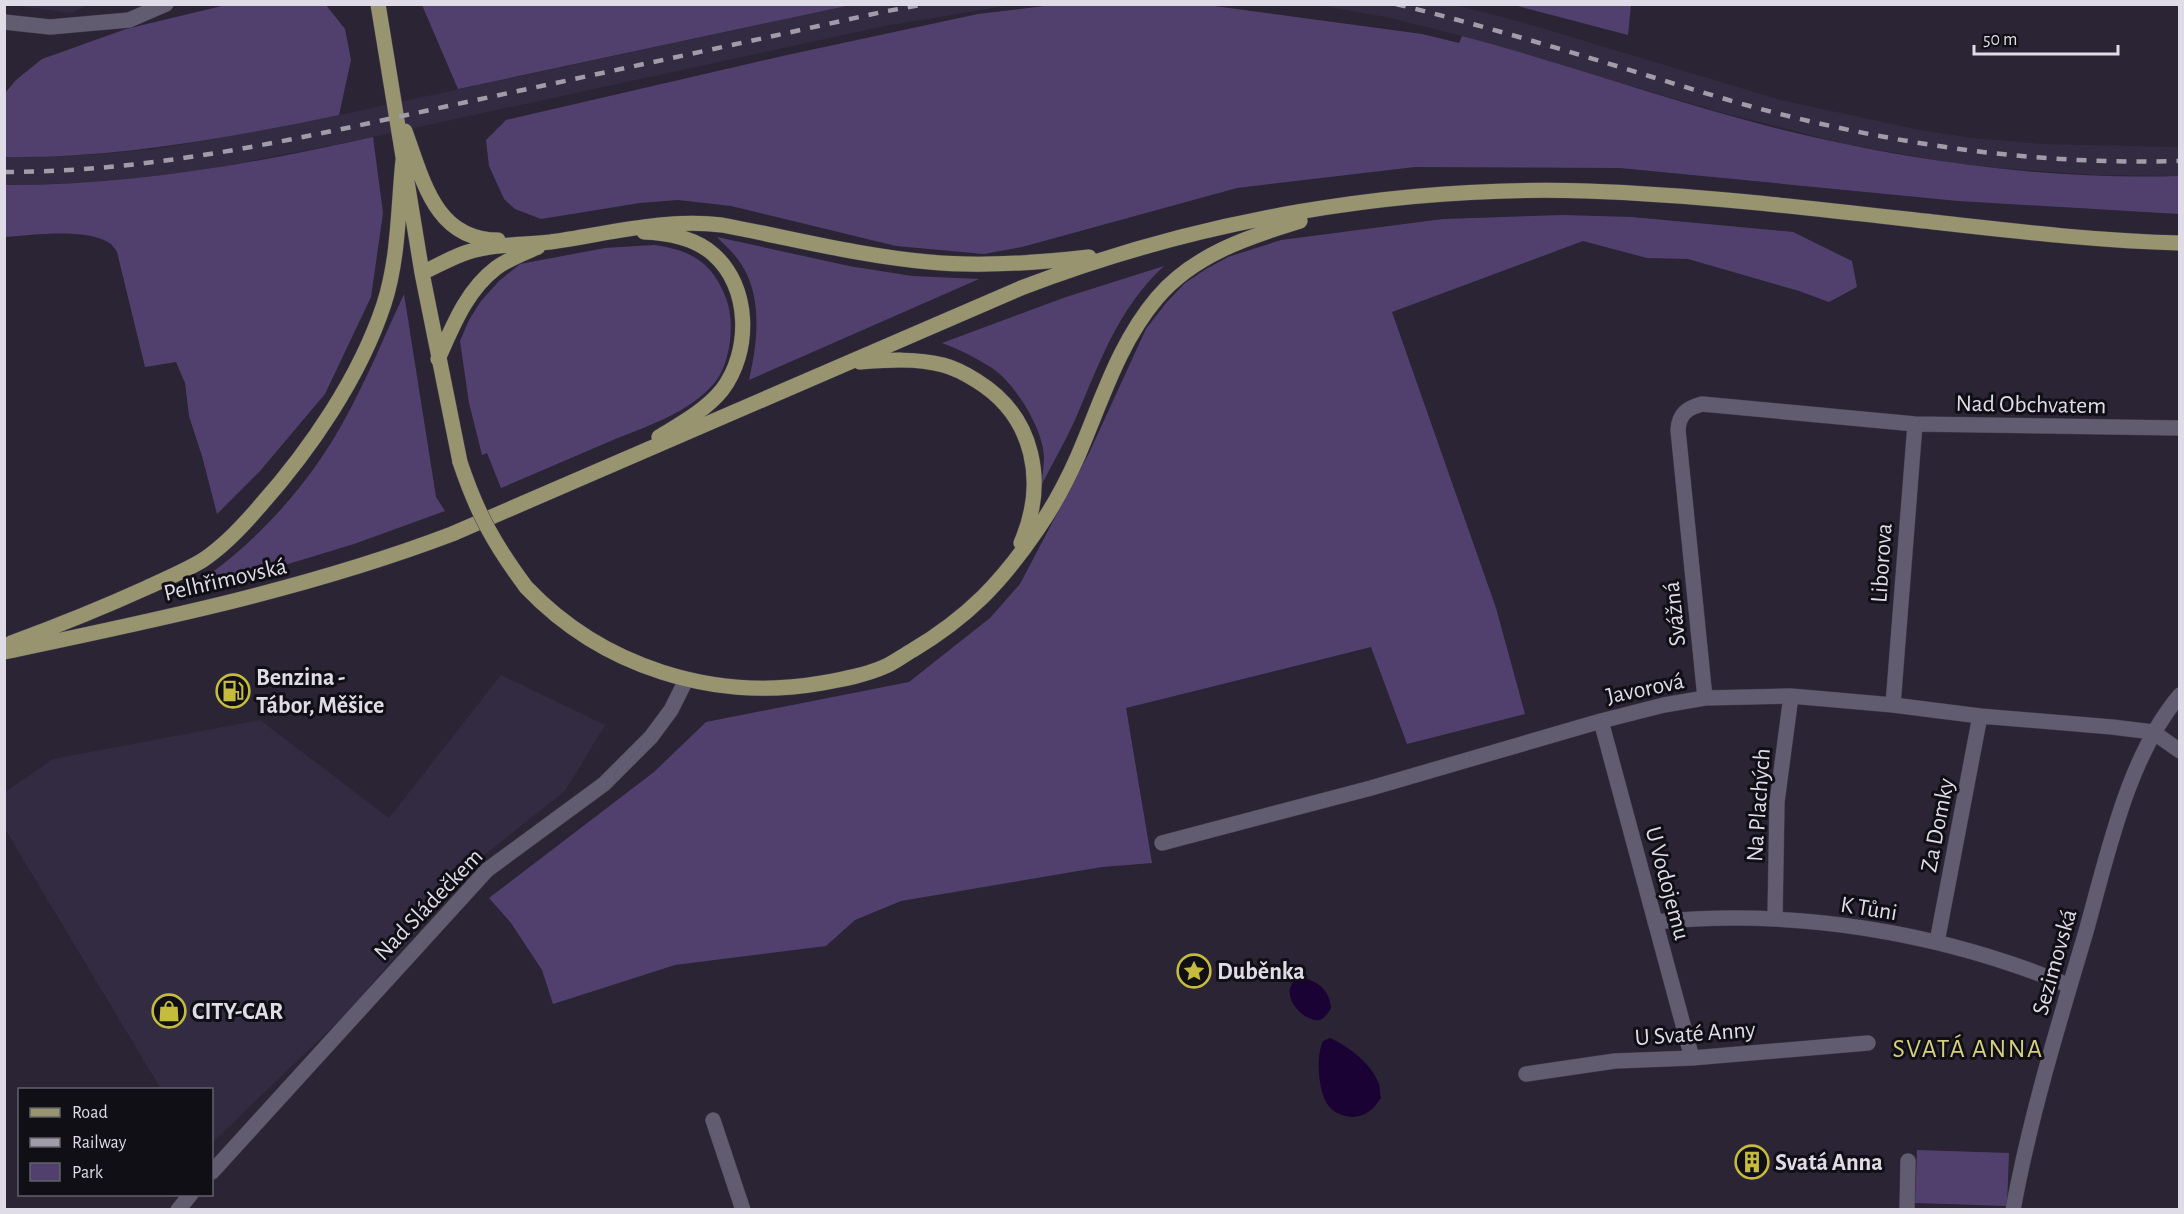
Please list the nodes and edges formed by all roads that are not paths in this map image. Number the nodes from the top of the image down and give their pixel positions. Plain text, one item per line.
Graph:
1 (166, 4) edge
2 (378, 4) edge
3 (4, 22) edge
4 (394, 100) junction
5 (403, 160) junction
6 (1369, 202) junction
7 (620, 231) junction
8 (548, 242) junction
9 (2180, 243) edge
10 (1132, 251) junction
11 (422, 273) junction
12 (438, 359) junction
13 (849, 362) junction
14 (1882, 422) joint
15 (1915, 424) junction
16 (2180, 428) edge
17 (610, 467) junction
18 (1013, 563) junction
19 (4, 645) edge
20 (4, 652) edge
21 (686, 680) junction
22 (2180, 695) edge
23 (1791, 696) junction
24 (1706, 698) junction
25 (1893, 705) junction
26 (1980, 716) junction
27 (1601, 721) junction
28 (2153, 732) junction
29 (2180, 751) edge
30 (1162, 843) dead end
31 (1775, 918) junction
32 (1655, 922) junction
33 (1937, 942) junction
34 (2070, 986) junction
35 (1868, 1043) dead end
36 (1692, 1058) junction
37 (1526, 1074) dead end
38 (712, 1120) dead end
39 (1908, 1161) dead end
40 (213, 1171) edge
41 (189, 1196) edge
42 (178, 1209) edge
43 (743, 1209) edge
44 (1907, 1209) edge
45 (2013, 1209) edge

1 - 3 street
2 - 4 main road
4 - 5 main road
4 - 8 main road
5 - 11 main road
5 - 19 main road
6 - 9 main road
6 - 10 main road
6 - 18 main road
7 - 8 main road
7 - 10 main road
7 - 17 main road
8 - 11 main road
8 - 12 main road
10 - 13 main road
11 - 12 main road
12 - 21 main road, bridge
13 - 17 main road
13 - 18 main road
14 - 15 street, Nad Obchvatem
14 - 24 street, Svážná
15 - 16 street, Nad Obchvatem
15 - 25 street, Liborova
17 - 20 main road, Pelhřimovská
18 - 21 main road
21 - 40 street, Nad Sládečkem
22 - 28 street, Sezimovská
23 - 24 street, Javorová
23 - 25 street, Javorová
23 - 31 street, Na Plachých
24 - 27 street, Javorová
25 - 26 street, Javorová
26 - 28 street, Javorová
26 - 33 street, Za Domky
27 - 30 street, Javorová
27 - 32 street, U Vodojemu
28 - 29 street
28 - 34 street, Sezimovská
31 - 32 street, K Tůni
31 - 33 street, K Tůni
32 - 36 street, U Vodojemu
33 - 34 street, K Tůni
34 - 45 street, Sezimovská
35 - 36 street, U Svaté Anny
36 - 37 street, U Svaté Anny
38 - 43 street
39 - 44 street
41 - 42 street

